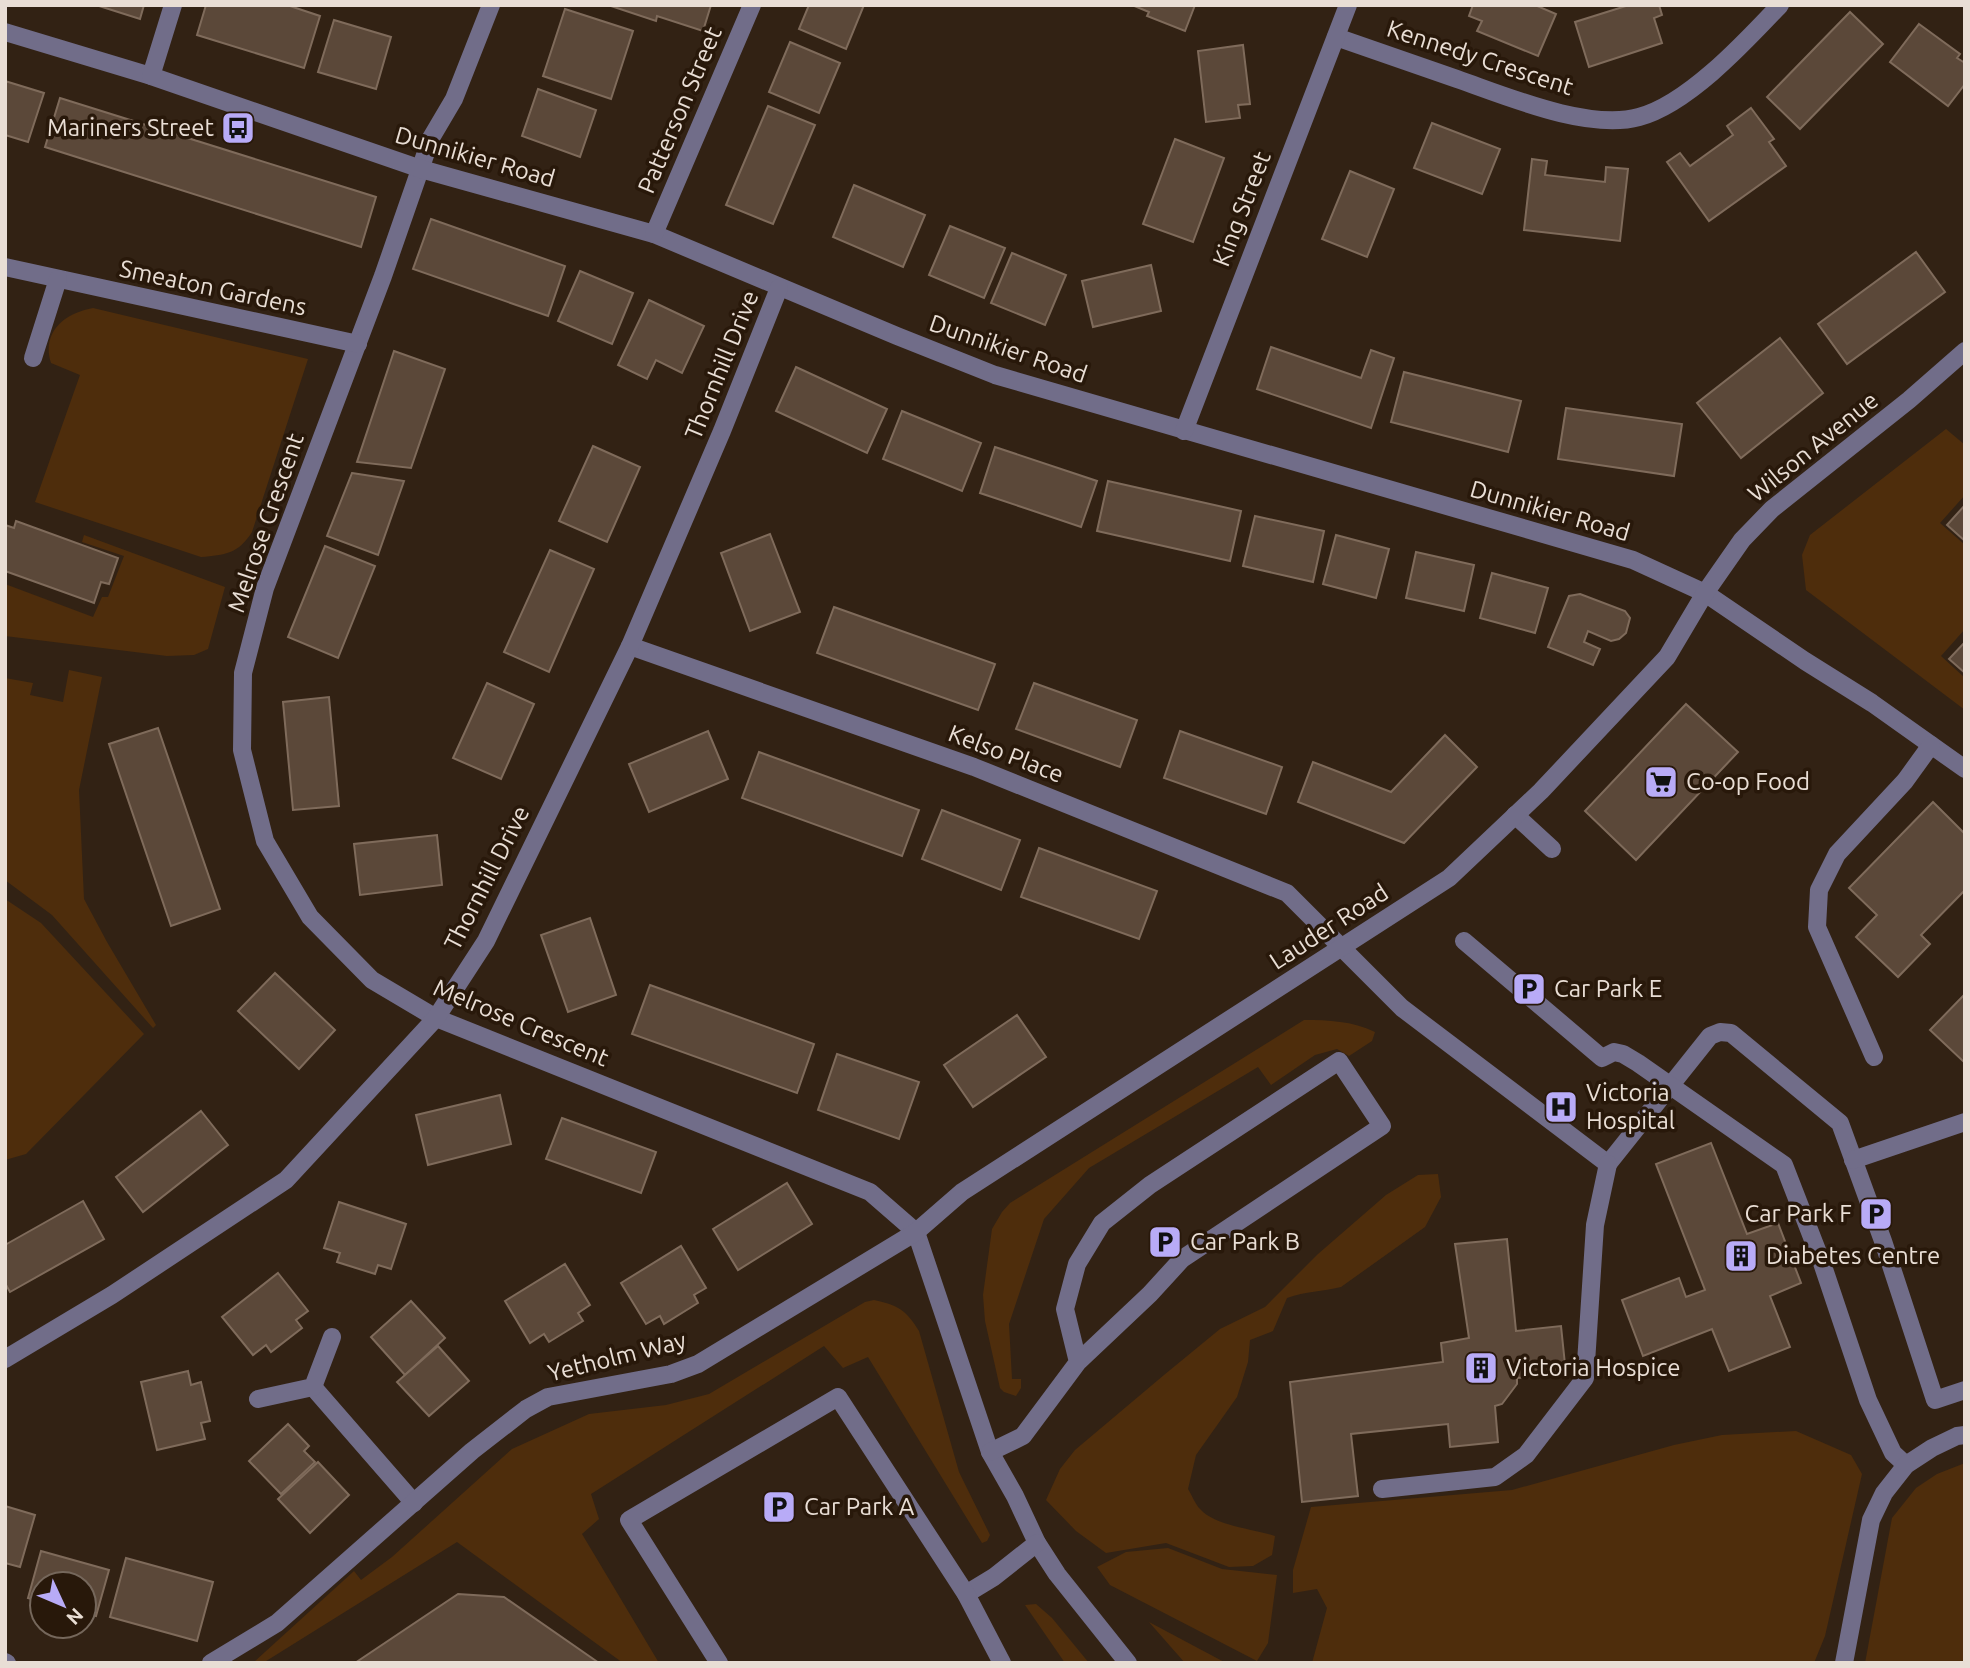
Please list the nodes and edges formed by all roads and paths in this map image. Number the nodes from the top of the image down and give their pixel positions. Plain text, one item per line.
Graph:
1 (173, 5) edge
2 (491, 5) edge
3 (752, 5) edge
4 (1348, 5) edge
5 (1780, 5) edge
6 (5, 32) edge
7 (1336, 37) junction
8 (151, 76) junction
9 (421, 169) junction
10 (654, 234) junction
11 (5, 267) edge
12 (58, 279) junction
13 (779, 288) junction
14 (358, 344) junction
15 (33, 358) dead end
16 (1960, 363) edge
17 (1184, 431) junction
18 (1705, 593) junction
19 (630, 646) junction
20 (1931, 745) junction
21 (1965, 769) edge
22 (1516, 815) junction
23 (1552, 849) dead end
24 (1464, 941) dead end
25 (1343, 948) junction
26 (436, 1018) junction
27 (1874, 1057) dead end
28 (1671, 1086) junction
29 (1965, 1122) edge
30 (1853, 1160) junction
31 (1608, 1164) junction
32 (916, 1232) junction
33 (332, 1337) dead end
34 (5, 1359) edge
35 (1078, 1362) junction
36 (313, 1387) junction
37 (1965, 1390) edge
38 (258, 1399) dead end
39 (1965, 1435) edge
40 (990, 1452) junction
41 (1906, 1465) junction
42 (1382, 1489) dead end
43 (414, 1503) junction
44 (1037, 1543) junction
45 (966, 1594) junction
46 (211, 1663) edge
47 (719, 1663) edge
48 (1002, 1663) edge
49 (1128, 1663) edge
50 (1844, 1663) edge

1 - 8 street
2 - 9 street, Melrose Crescent
3 - 10 street, Patterson Street
4 - 7 street, King Street
5 - 7 street, Kennedy Crescent
6 - 8 street, Dunnikier Road
7 - 17 street, King Street
8 - 9 street, Dunnikier Road
9 - 10 street, Dunnikier Road
9 - 14 street, Melrose Crescent
10 - 13 street, Dunnikier Road
11 - 12 street, Smeaton Gardens
12 - 14 street, Smeaton Gardens
12 - 15 street
13 - 17 street, Dunnikier Road
13 - 19 street, Thornhill Drive
14 - 26 street, Melrose Crescent
16 - 18 street, Wilson Avenue
17 - 18 street, Dunnikier Road
18 - 20 street, Dunnikier Road
18 - 22 street, Lauder Road
19 - 25 street, Kelso Place
19 - 26 street, Thornhill Drive
20 - 21 street, Dunnikier Road
20 - 27 street
22 - 23 street
22 - 25 street, Lauder Road
24 - 28 street
25 - 31 street, Kelso Place
25 - 32 street, Lauder Road
26 - 32 street, Melrose Crescent
26 - 34 street, Thornhill Drive
28 - 30 street
28 - 31 street
28 - 41 street
29 - 30 street
30 - 37 street
31 - 42 street
32 - 40 street
32 - 43 street, Yetholm Way
33 - 36 street
35 - 35 street
35 - 40 street
36 - 38 street
36 - 43 street
39 - 41 street
40 - 44 street
41 - 50 street
43 - 46 street, Yetholm Way
44 - 45 street
44 - 49 street
45 - 47 street
45 - 48 street

